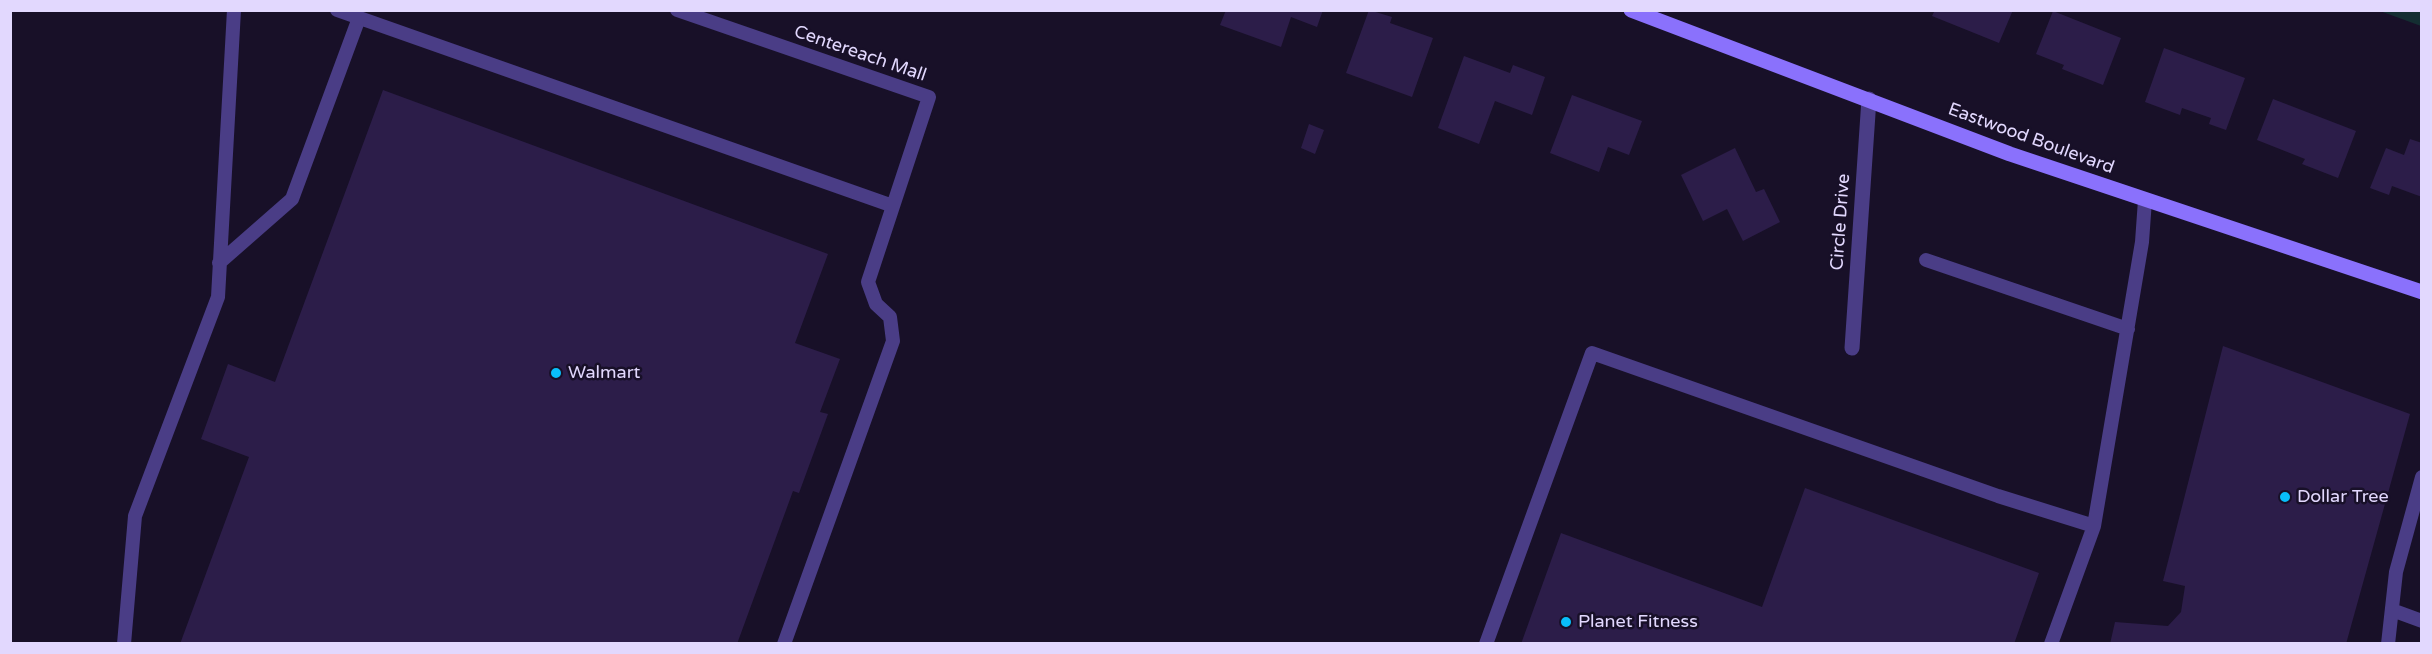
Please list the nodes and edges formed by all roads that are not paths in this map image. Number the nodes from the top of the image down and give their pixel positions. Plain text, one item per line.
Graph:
1 (234, 10) edge
2 (337, 10) edge
3 (677, 10) edge
4 (1631, 10) edge
5 (359, 18) junction
6 (1869, 99) junction
7 (2145, 200) junction
8 (893, 206) junction
9 (1926, 260) dead end
10 (219, 263) junction
11 (2421, 292) edge
12 (2128, 329) junction
13 (1852, 348) dead end
14 (2421, 477) edge
15 (2416, 517) edge
16 (2094, 526) junction
17 (2392, 610) junction
18 (2421, 621) edge
19 (124, 644) edge
20 (784, 644) edge
21 (1486, 644) edge
22 (2051, 644) edge
23 (2388, 644) edge

1 - 10 lane
2 - 5 lane
3 - 8 lane, Centereach Mall
4 - 6 street, Eastwood Boulevard
5 - 8 lane
5 - 10 lane
6 - 7 street, Eastwood Boulevard
6 - 13 street, Circle Drive
7 - 11 street, Eastwood Boulevard
7 - 12 lane
8 - 20 lane
9 - 12 lane
10 - 19 lane
12 - 16 lane
14 - 15 lane
15 - 17 lane
16 - 21 lane
16 - 22 lane
17 - 18 lane
17 - 23 lane

